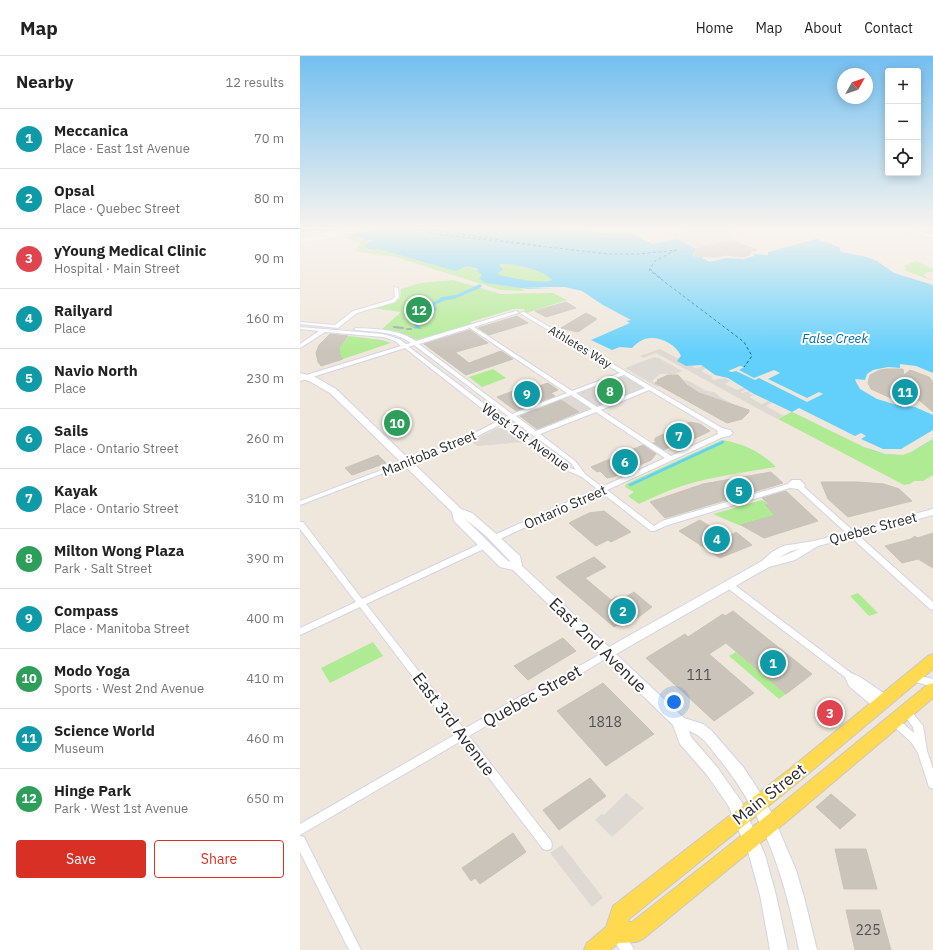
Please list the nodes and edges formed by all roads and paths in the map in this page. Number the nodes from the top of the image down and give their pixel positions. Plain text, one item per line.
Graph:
1 (396, 288) dead end
2 (300, 323) edge
3 (329, 326) junction
4 (470, 326) junction
5 (336, 327) junction
6 (300, 328) edge
7 (324, 331) junction
8 (415, 343) junction
9 (300, 346) edge
10 (406, 346) junction
11 (624, 373) junction
12 (302, 377) edge
13 (650, 388) junction
14 (570, 393) junction
15 (596, 409) junction
16 (511, 416) junction
17 (502, 421) junction
18 (722, 433) joint
19 (535, 434) junction
20 (671, 459) junction
21 (408, 462) junction
22 (584, 476) junction
23 (601, 490) junction
24 (300, 503) edge
25 (457, 510) junction
26 (933, 512) edge
27 (300, 524) edge
28 (852, 533) junction
29 (495, 538) junction
30 (485, 545) junction
31 (517, 567) junction
32 (729, 585) junction
33 (361, 603) junction
34 (933, 607) edge
35 (300, 632) edge
36 (607, 654) junction
37 (933, 660) edge
38 (911, 678) junction
39 (933, 683) edge
40 (933, 689) edge
41 (882, 702) junction
42 (900, 716) junction
43 (679, 722) junction
44 (462, 735) junction
45 (922, 751) junction
46 (933, 784) edge
47 (758, 803) junction
48 (741, 816) junction
49 (769, 825) junction
50 (300, 830) edge
51 (750, 839) junction
52 (300, 841) edge
53 (547, 845) dead end
54 (615, 933) junction
55 (355, 950) edge
56 (594, 950) edge
57 (628, 950) edge
58 (779, 950) edge
59 (808, 950) edge

1 - 5 street
2 - 3 street, West 1st Avenue
3 - 5 street, West 1st Avenue
3 - 7 street
4 - 8 street
4 - 11 street, Athletes Way
4 - 14 street
5 - 8 street, West 1st Avenue
6 - 7 street, West 1st Avenue
7 - 9 street
7 - 10 street, West 1st Avenue
8 - 10 street
8 - 16 street, West 1st Avenue
10 - 12 street
10 - 17 street, West 1st Avenue
11 - 13 street, Athletes Way
11 - 14 street, Manitoba Street
12 - 21 main road
13 - 15 street
13 - 18 street, Athletes Way
14 - 15 street
14 - 16 street, Manitoba Street
15 - 19 street
15 - 20 street
16 - 17 street, Manitoba Street
16 - 19 street, West 1st Avenue
17 - 21 street, Manitoba Street
17 - 22 street, West 1st Avenue
18 - 20 street, Ontario Street
19 - 22 street, West 1st Avenue
20 - 23 street, Ontario Street
21 - 24 street, Manitoba Street
21 - 25 main road
22 - 23 street
23 - 28 street
23 - 29 street, Ontario Street
25 - 29 main road, East 2nd Avenue
25 - 30 main road, East 2nd Avenue
26 - 28 main road, Quebec Street
27 - 33 street, East 3rd Avenue
28 - 32 main road, Quebec Street
28 - 34 street
29 - 31 main road, East 2nd Avenue
30 - 31 main road, East 2nd Avenue
30 - 33 street
31 - 36 main road, East 2nd Avenue
32 - 36 main road, Quebec Street
32 - 41 street
33 - 35 street
33 - 44 street, East 3rd Avenue
36 - 43 main road, East 2nd Avenue
36 - 44 street, Quebec Street
37 - 38 main road, Main Street
38 - 39 street
38 - 41 main road, Main Street
40 - 42 main road, Main Street
41 - 47 main road, Main Street
42 - 45 street
42 - 45 street
42 - 49 main road, Main Street
43 - 47 main road, East 2nd Avenue
43 - 48 main road, East 2nd Avenue
44 - 50 street, Quebec Street
44 - 53 street, East 3rd Avenue
45 - 46 street
47 - 48 main road, Main Street
47 - 49 main road, East 2nd Avenue
48 - 51 main road, East 2nd Avenue
48 - 54 main road, Main Street
49 - 51 main road, Main Street
49 - 59 main road, East 2nd Avenue
51 - 54 main road, Main Street
51 - 58 main road, East 2nd Avenue
52 - 55 street
54 - 56 main road
54 - 57 street

